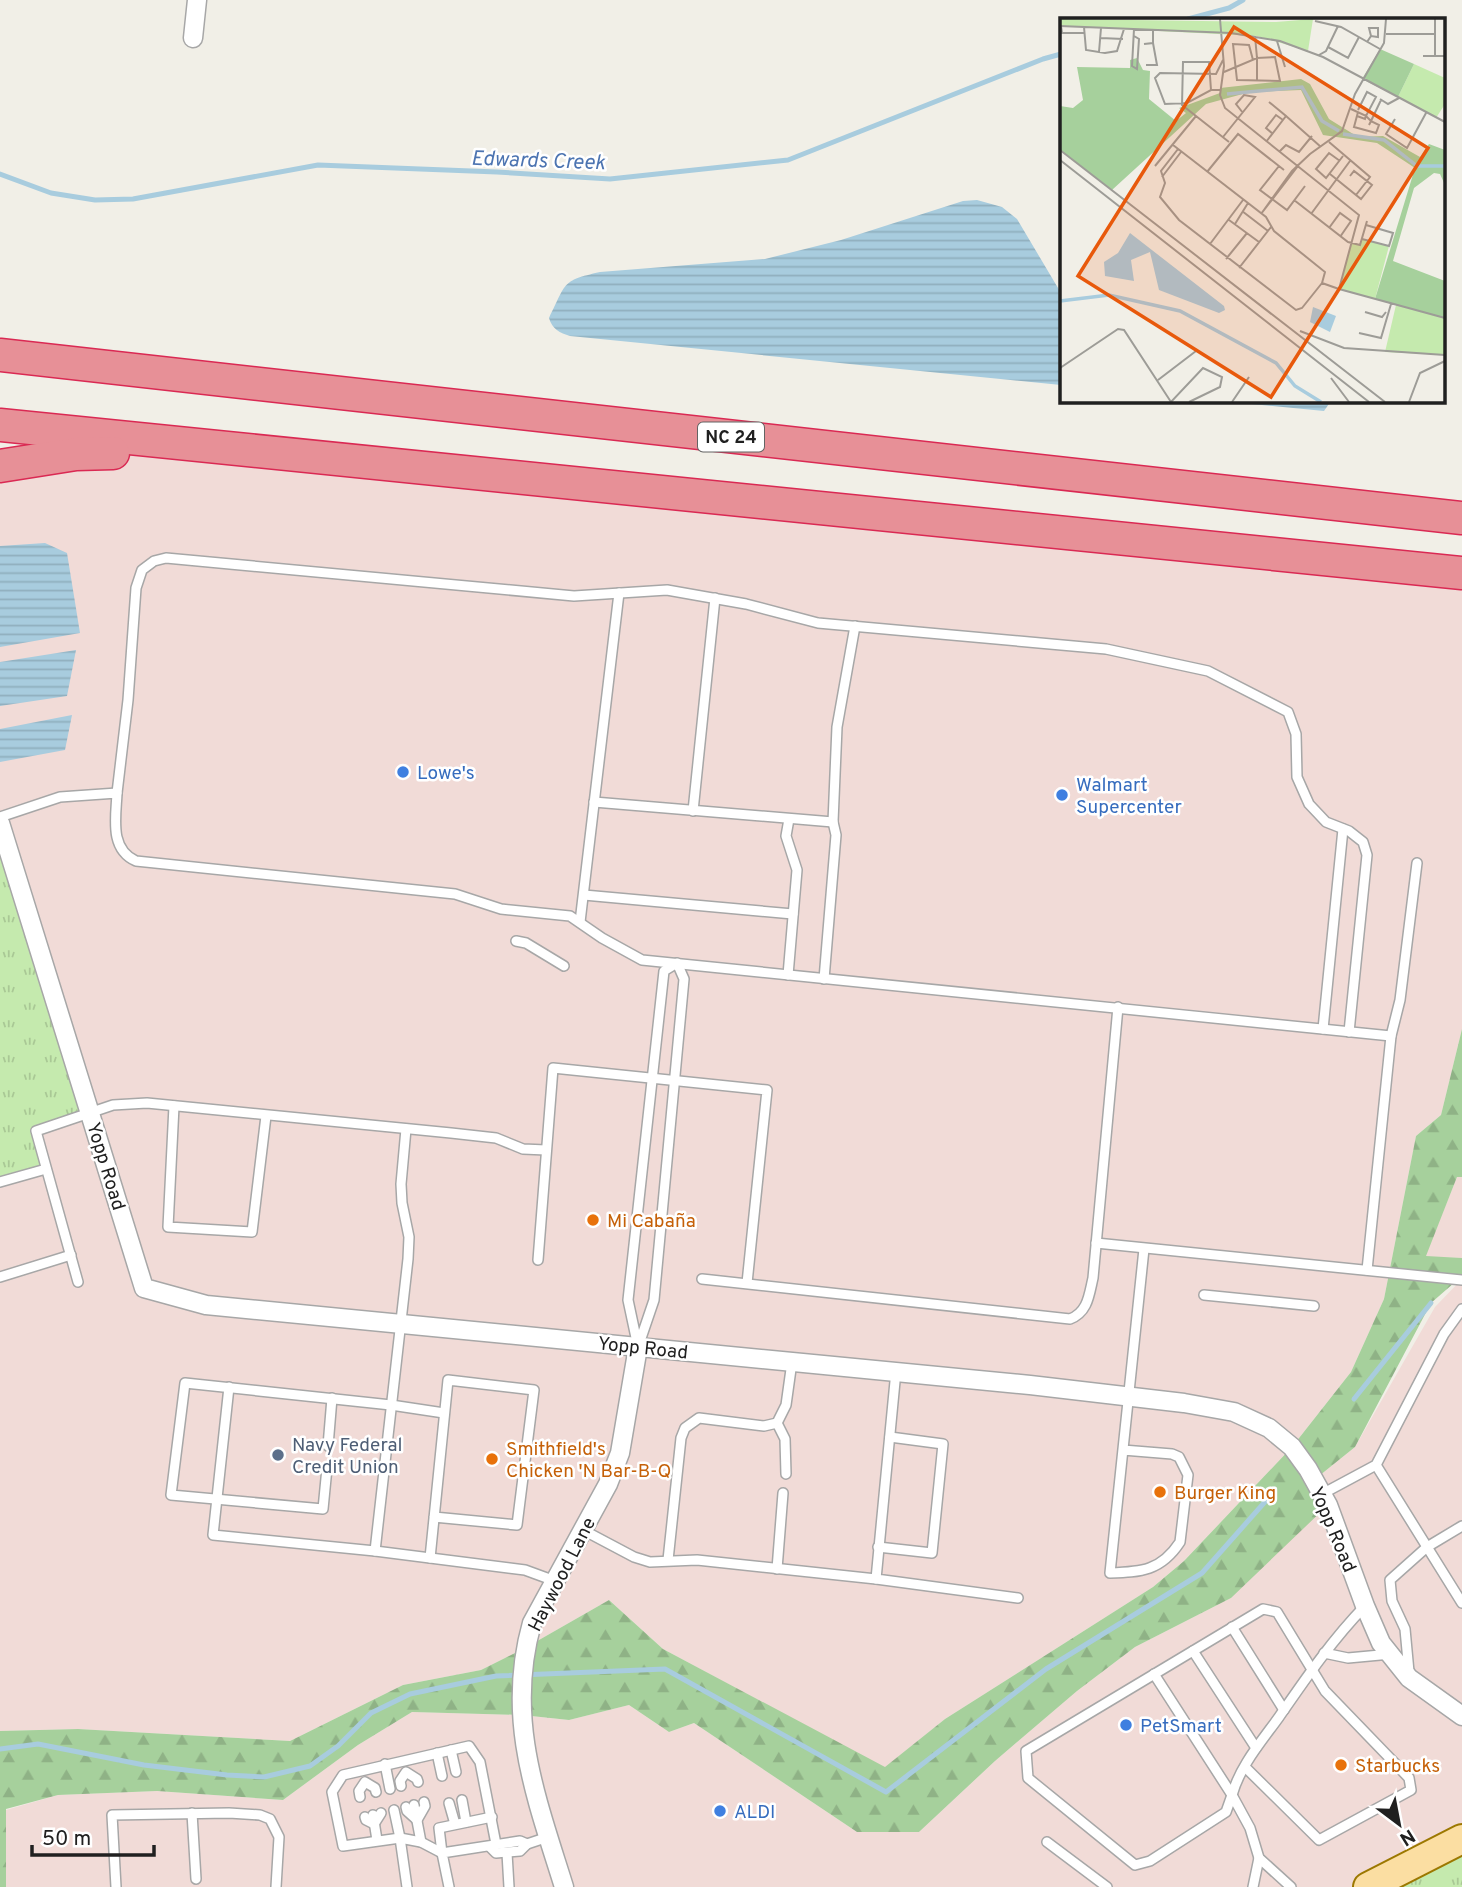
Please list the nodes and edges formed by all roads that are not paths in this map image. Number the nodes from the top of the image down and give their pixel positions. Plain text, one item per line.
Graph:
1 (197, 0) edge
2 (193, 38) dead end
3 (0, 355) edge
4 (0, 425) edge
5 (242, 449) junction
6 (0, 467) edge
7 (1462, 518) edge
8 (1462, 573) edge
9 (619, 593) junction
10 (715, 598) junction
11 (855, 626) junction
12 (117, 793) junction
13 (594, 802) junction
14 (694, 811) junction
15 (0, 817) edge
16 (789, 819) junction
17 (834, 822) junction
18 (0, 823) edge
19 (1343, 829) junction
20 (1417, 863) dead end
21 (584, 895) junction
22 (793, 914) junction
23 (580, 922) junction
24 (516, 941) dead end
25 (677, 963) junction
26 (564, 965) dead end
27 (788, 975) junction
28 (824, 979) junction
29 (1118, 1007) junction
30 (1323, 1029) junction
31 (1349, 1032) junction
32 (1391, 1037) junction
33 (652, 1078) junction
34 (674, 1082) junction
35 (174, 1106) junction
36 (90, 1113) junction
37 (266, 1116) junction
38 (406, 1129) junction
39 (546, 1150) junction
40 (46, 1168) junction
41 (0, 1182) edge
42 (1096, 1243) junction
43 (1144, 1249) junction
44 (71, 1255) junction
45 (538, 1260) dead end
46 (1367, 1270) junction
47 (0, 1277) edge
48 (702, 1279) dead end
49 (1462, 1280) edge
50 (78, 1282) dead end
51 (747, 1283) junction
52 (1204, 1296) dead end
53 (1314, 1306) dead end
54 (1462, 1309) edge
55 (400, 1324) junction
56 (638, 1347) junction
57 (792, 1362) junction
58 (897, 1371) junction
59 (229, 1387) junction
60 (1129, 1397) junction
61 (332, 1398) junction
62 (391, 1405) junction
63 (444, 1413) junction
64 (776, 1423) junction
65 (890, 1437) junction
66 (328, 1447) dead end
67 (1123, 1450) junction
68 (1376, 1465) junction
69 (327, 1468) dead end
70 (786, 1474) dead end
71 (783, 1493) dead end
72 (1322, 1494) junction
73 (216, 1501) junction
74 (434, 1517) junction
75 (1462, 1526) edge
76 (583, 1530) junction
77 (878, 1547) junction
78 (1427, 1547) junction
79 (375, 1551) junction
80 (430, 1558) junction
81 (668, 1560) junction
82 (777, 1569) junction
83 (876, 1579) junction
84 (555, 1581) junction
85 (1018, 1598) dead end
86 (1462, 1602) edge
87 (1365, 1606) junction
88 (1232, 1627) junction
89 (1193, 1651) junction
90 (1324, 1653) junction
91 (1391, 1654) junction
92 (1313, 1669) junction
93 (1154, 1674) junction
94 (1409, 1678) junction
95 (1284, 1710) junction
96 (1462, 1716) edge
97 (1256, 1748) junction
98 (451, 1750) junction
99 (437, 1753) junction
100 (403, 1760) junction
101 (385, 1764) junction
102 (1245, 1767) junction
103 (362, 1770) junction
104 (456, 1772) dead end
105 (442, 1776) dead end
106 (410, 1784) dead end
107 (390, 1789) dead end
108 (368, 1795) dead end
109 (1232, 1796) junction
110 (462, 1800) dead end
111 (449, 1803) dead end
112 (415, 1805) dead end
113 (394, 1810) dead end
114 (192, 1814) junction
115 (373, 1817) dead end
116 (492, 1817) junction
117 (466, 1822) junction
118 (454, 1824) junction
119 (548, 1837) junction
120 (401, 1838) junction
121 (1462, 1839) edge
122 (377, 1840) junction
123 (421, 1842) junction
124 (1047, 1842) dead end
125 (527, 1844) junction
126 (493, 1845) junction
127 (442, 1853) junction
128 (507, 1853) junction
129 (1259, 1858) junction
130 (196, 1879) dead end
131 (116, 1887) edge
132 (276, 1887) edge
133 (408, 1887) edge
134 (449, 1887) edge
135 (509, 1887) edge
136 (564, 1887) edge
137 (1107, 1887) edge
138 (1253, 1887) edge
139 (1291, 1887) edge
140 (1368, 1887) edge

1 - 2 street
3 - 7 highway, NC 24
4 - 5 highway
5 - 6 highway
5 - 8 highway
9 - 10 lane
9 - 12 lane
9 - 13 lane
10 - 11 lane
10 - 14 lane
11 - 17 lane
11 - 19 lane
12 - 15 lane
12 - 23 lane
13 - 14 lane
13 - 21 lane
14 - 16 lane
16 - 17 lane
16 - 22 lane
17 - 28 lane
18 - 36 street, Yopp Road
19 - 30 lane
19 - 31 lane
20 - 32 lane
21 - 22 lane
21 - 23 lane
22 - 27 lane
23 - 25 lane
24 - 26 lane
25 - 27 lane
25 - 33 lane
25 - 34 lane
27 - 28 lane
28 - 29 lane
29 - 30 lane
29 - 42 lane
30 - 31 lane
31 - 32 lane
32 - 46 lane
33 - 34 lane
33 - 39 lane
33 - 56 lane
34 - 51 lane
34 - 56 lane
35 - 36 lane
35 - 37 lane
35 - 37 lane
36 - 40 lane
36 - 55 street, Yopp Road
37 - 38 lane
38 - 39 lane
38 - 55 lane
39 - 45 lane
40 - 41 lane
40 - 44 lane
42 - 43 lane
42 - 51 lane
43 - 46 lane
43 - 60 lane
44 - 47 lane
44 - 50 lane
46 - 49 lane
48 - 51 lane
52 - 53 lane
54 - 68 lane
55 - 56 street, Yopp Road
55 - 62 lane
56 - 57 street, Yopp Road
56 - 76 street, Haywood Lane
57 - 58 street, Yopp Road
57 - 64 lane
58 - 60 street, Yopp Road
58 - 65 lane
59 - 61 lane
59 - 73 lane
59 - 73 lane
60 - 67 lane
60 - 72 street, Yopp Road
61 - 62 lane
61 - 66 lane
62 - 63 lane
62 - 79 lane
63 - 74 lane
63 - 74 lane
64 - 70 lane
64 - 81 lane
65 - 77 lane
65 - 77 lane
67 - 67 lane
68 - 72 lane
68 - 78 lane
69 - 73 lane
71 - 82 lane
72 - 87 street, Yopp Road
73 - 79 lane
74 - 80 lane
75 - 78 lane
76 - 81 lane
76 - 84 street, Haywood Lane
77 - 83 lane
78 - 86 lane
78 - 94 lane
79 - 80 lane
80 - 84 lane
81 - 82 lane
82 - 83 lane
83 - 85 lane
84 - 119 street, Haywood Lane
87 - 90 lane
87 - 91 street, Yopp Road
88 - 89 lane
88 - 92 lane
88 - 95 lane
89 - 93 lane
89 - 97 lane
90 - 91 lane
90 - 92 lane
91 - 94 street, Yopp Road
92 - 95 lane
92 - 102 lane
93 - 109 lane
93 - 109 lane
94 - 96 street, Yopp Road
95 - 97 lane
97 - 102 lane
98 - 99 lane
98 - 104 lane
98 - 116 lane
99 - 100 lane
99 - 105 lane
100 - 101 lane
100 - 106 lane
101 - 103 lane
101 - 107 lane
102 - 109 lane
103 - 108 lane
103 - 122 lane
109 - 129 lane
110 - 117 lane
111 - 118 lane
112 - 123 lane
113 - 120 lane
114 - 130 lane
114 - 131 lane
114 - 132 lane
115 - 122 lane
116 - 117 lane
116 - 126 lane
117 - 118 lane
118 - 127 lane
119 - 125 lane
119 - 136 street, Haywood Lane
120 - 122 lane
120 - 123 lane
120 - 133 lane
121 - 140 main road
123 - 127 lane
124 - 137 lane
125 - 126 lane
125 - 128 lane
126 - 127 lane
126 - 128 lane
127 - 134 lane
128 - 135 lane
129 - 138 lane
129 - 139 lane

